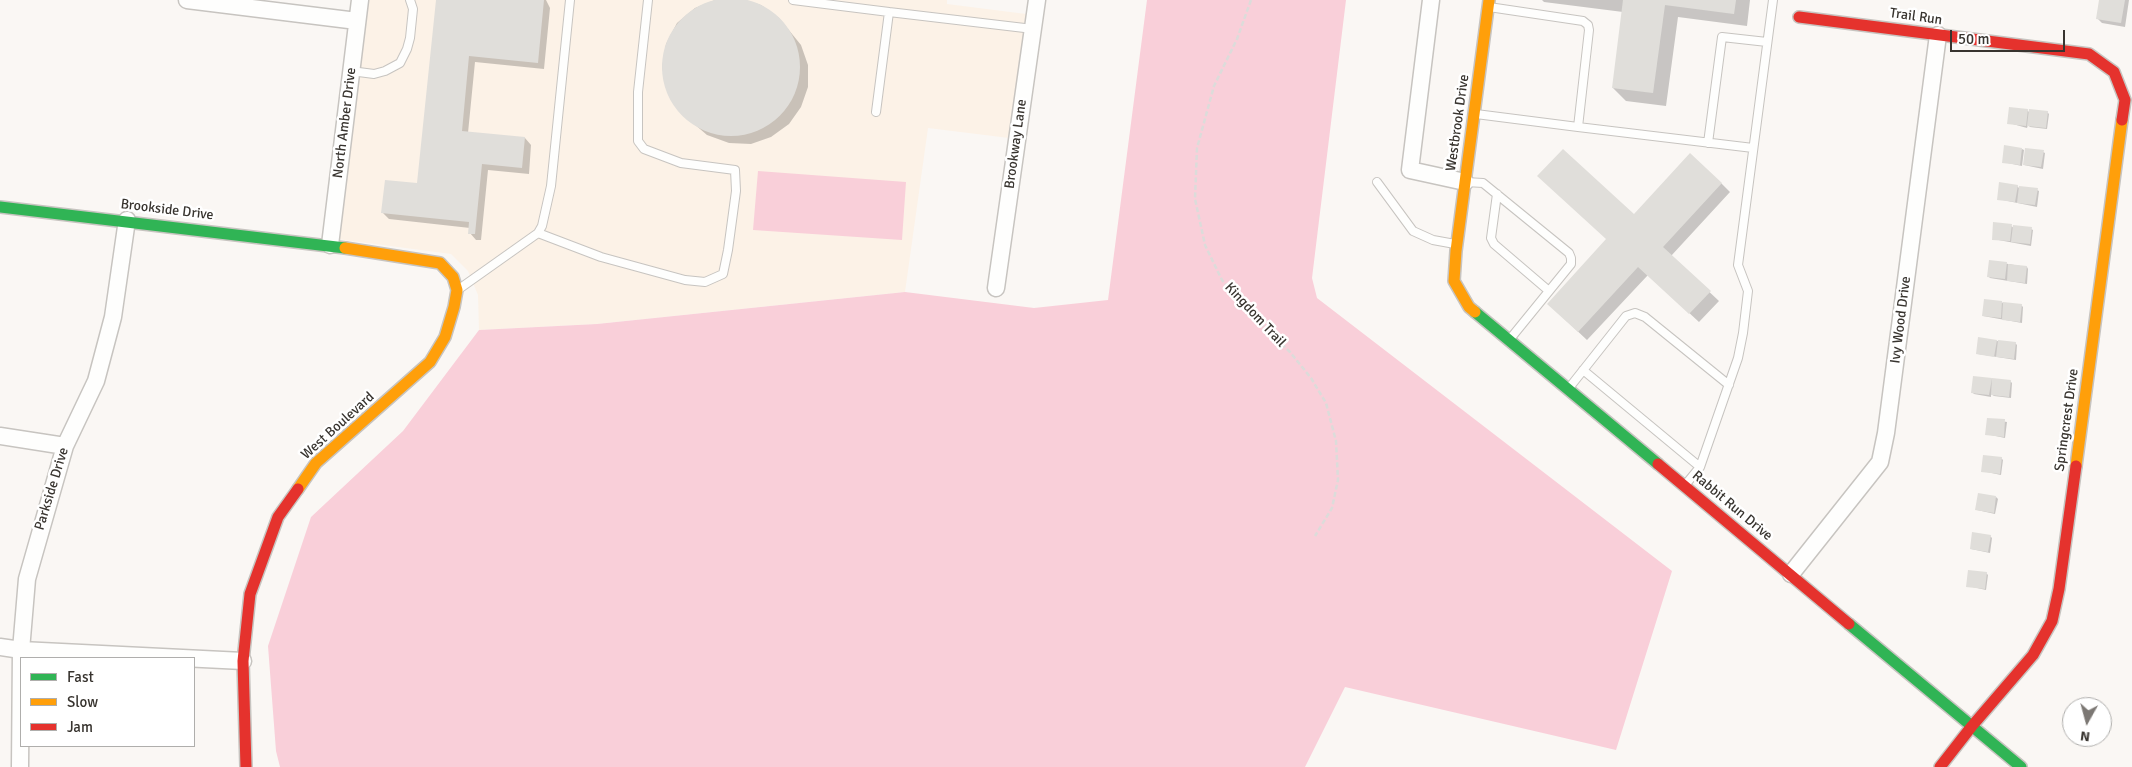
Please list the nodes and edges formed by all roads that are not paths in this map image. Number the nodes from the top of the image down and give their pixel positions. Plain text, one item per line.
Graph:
1 (187, 0) edge
2 (360, 0) edge
3 (410, 0) edge
4 (570, 0) edge
5 (648, 0) edge
6 (793, 0) edge
7 (1037, 0) edge
8 (1430, 0) edge
9 (1773, 0) edge
10 (1489, 4) edge
11 (889, 12) junction
12 (1799, 17) dead end
13 (357, 21) junction
14 (1033, 29) junction
15 (1938, 36) junction
16 (1767, 42) junction
17 (2089, 54) joint
18 (351, 71) junction
19 (876, 112) dead end
20 (1474, 113) junction
21 (1578, 126) junction
22 (1708, 142) junction
23 (1753, 148) junction
24 (1377, 182) dead end
25 (1465, 182) junction
26 (1497, 194) junction
27 (0, 207) edge
28 (127, 220) junction
29 (538, 233) junction
30 (330, 245) junction
31 (1456, 248) junction
32 (996, 288) dead end
33 (457, 290) junction
34 (1549, 291) junction
35 (1509, 340) junction
36 (1584, 370) junction
37 (1729, 385) junction
38 (1568, 389) junction
39 (0, 436) edge
40 (65, 446) junction
41 (1700, 467) junction
42 (1684, 486) junction
43 (1791, 574) junction
44 (0, 647) edge
45 (21, 650) junction
46 (21, 657) edge
47 (162, 657) edge
48 (195, 659) edge
49 (243, 661) junction
50 (1972, 726) junction
51 (20, 747) edge
52 (20, 767) edge
53 (246, 767) edge
54 (1940, 767) edge
55 (2021, 767) edge

1 - 13 street
2 - 13 street, North Amber Drive
3 - 18 lane
4 - 29 lane
5 - 29 lane
6 - 11 lane
7 - 14 street, Brookway Lane
8 - 25 street
9 - 16 lane
10 - 20 street, Westbrook Drive
10 - 21 lane
11 - 14 lane
11 - 19 lane
12 - 15 street, Trail Run
13 - 18 street, North Amber Drive
14 - 32 street, Brookway Lane
15 - 17 street, Trail Run
15 - 43 street, Ivy Wood Drive
16 - 22 lane
16 - 23 lane
17 - 50 street, Springcrest Drive
18 - 30 street, North Amber Drive
20 - 21 lane
20 - 25 street, Westbrook Drive
21 - 22 lane
22 - 23 lane
23 - 37 lane
24 - 31 lane
25 - 26 lane
25 - 31 street, Westbrook Drive
26 - 34 lane
26 - 34 lane
27 - 28 street, Brookside Drive
28 - 30 street, Brookside Drive
28 - 40 street, Parkside Drive
29 - 33 lane
30 - 33 street
31 - 35 street, Rabbit Run Drive
33 - 49 street, West Boulevard
34 - 35 lane
35 - 38 street, Rabbit Run Drive
36 - 37 lane
36 - 38 lane
36 - 41 lane
37 - 41 lane
38 - 42 street, Rabbit Run Drive
39 - 40 street
40 - 45 street, Parkside Drive
41 - 42 lane
42 - 43 street, Rabbit Run Drive
43 - 50 street, Rabbit Run Drive
44 - 45 street
45 - 46 street, Parkside Drive
45 - 47 street
48 - 49 street
49 - 53 street, West Boulevard
50 - 54 street, Springcrest Drive
50 - 55 street, Rabbit Run Drive
51 - 52 street, Parkside Drive

